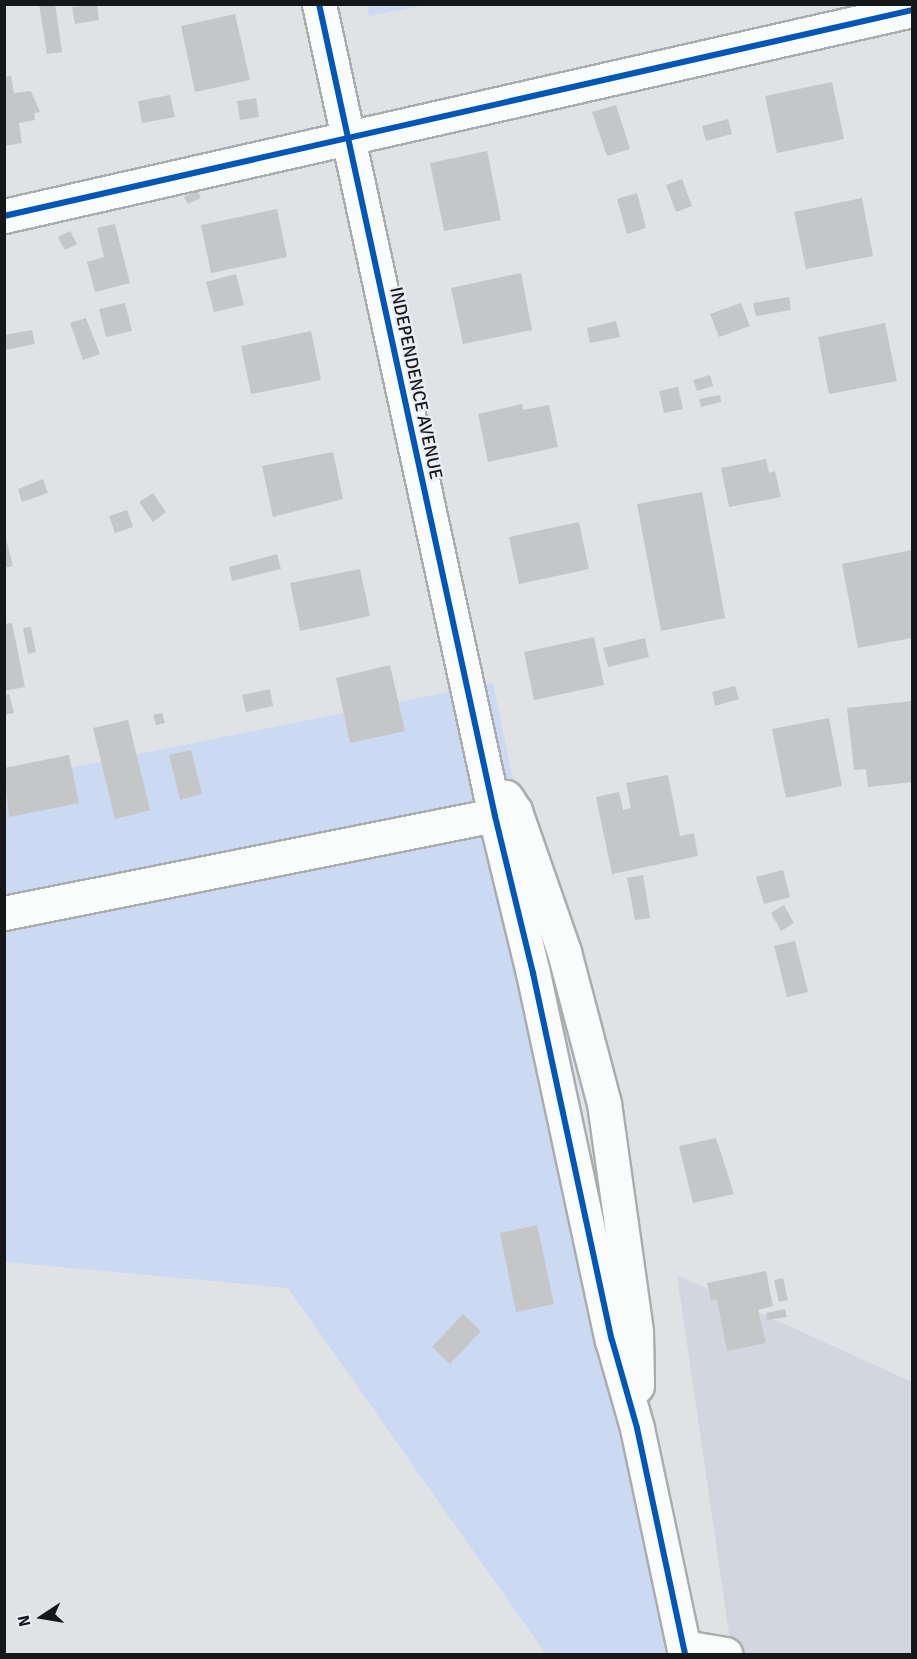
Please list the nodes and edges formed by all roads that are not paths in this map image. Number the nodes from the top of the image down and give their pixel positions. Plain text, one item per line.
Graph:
1 (319, 4) edge
2 (912, 10) edge
3 (346, 137) junction
4 (4, 216) edge
5 (505, 814) junction
6 (4, 913) edge
7 (613, 1154) junction
8 (573, 1161) junction
9 (637, 1428) junction
10 (684, 1651) edge
11 (725, 1654) edge

1 - 3 street, INDEPENDENCE AVENUE
2 - 3 street
3 - 4 street
3 - 5 street, INDEPENDENCE AVENUE
5 - 6 street
5 - 7 street
5 - 8 street
7 - 8 street
7 - 9 street
8 - 9 street
9 - 10 street
10 - 11 street

